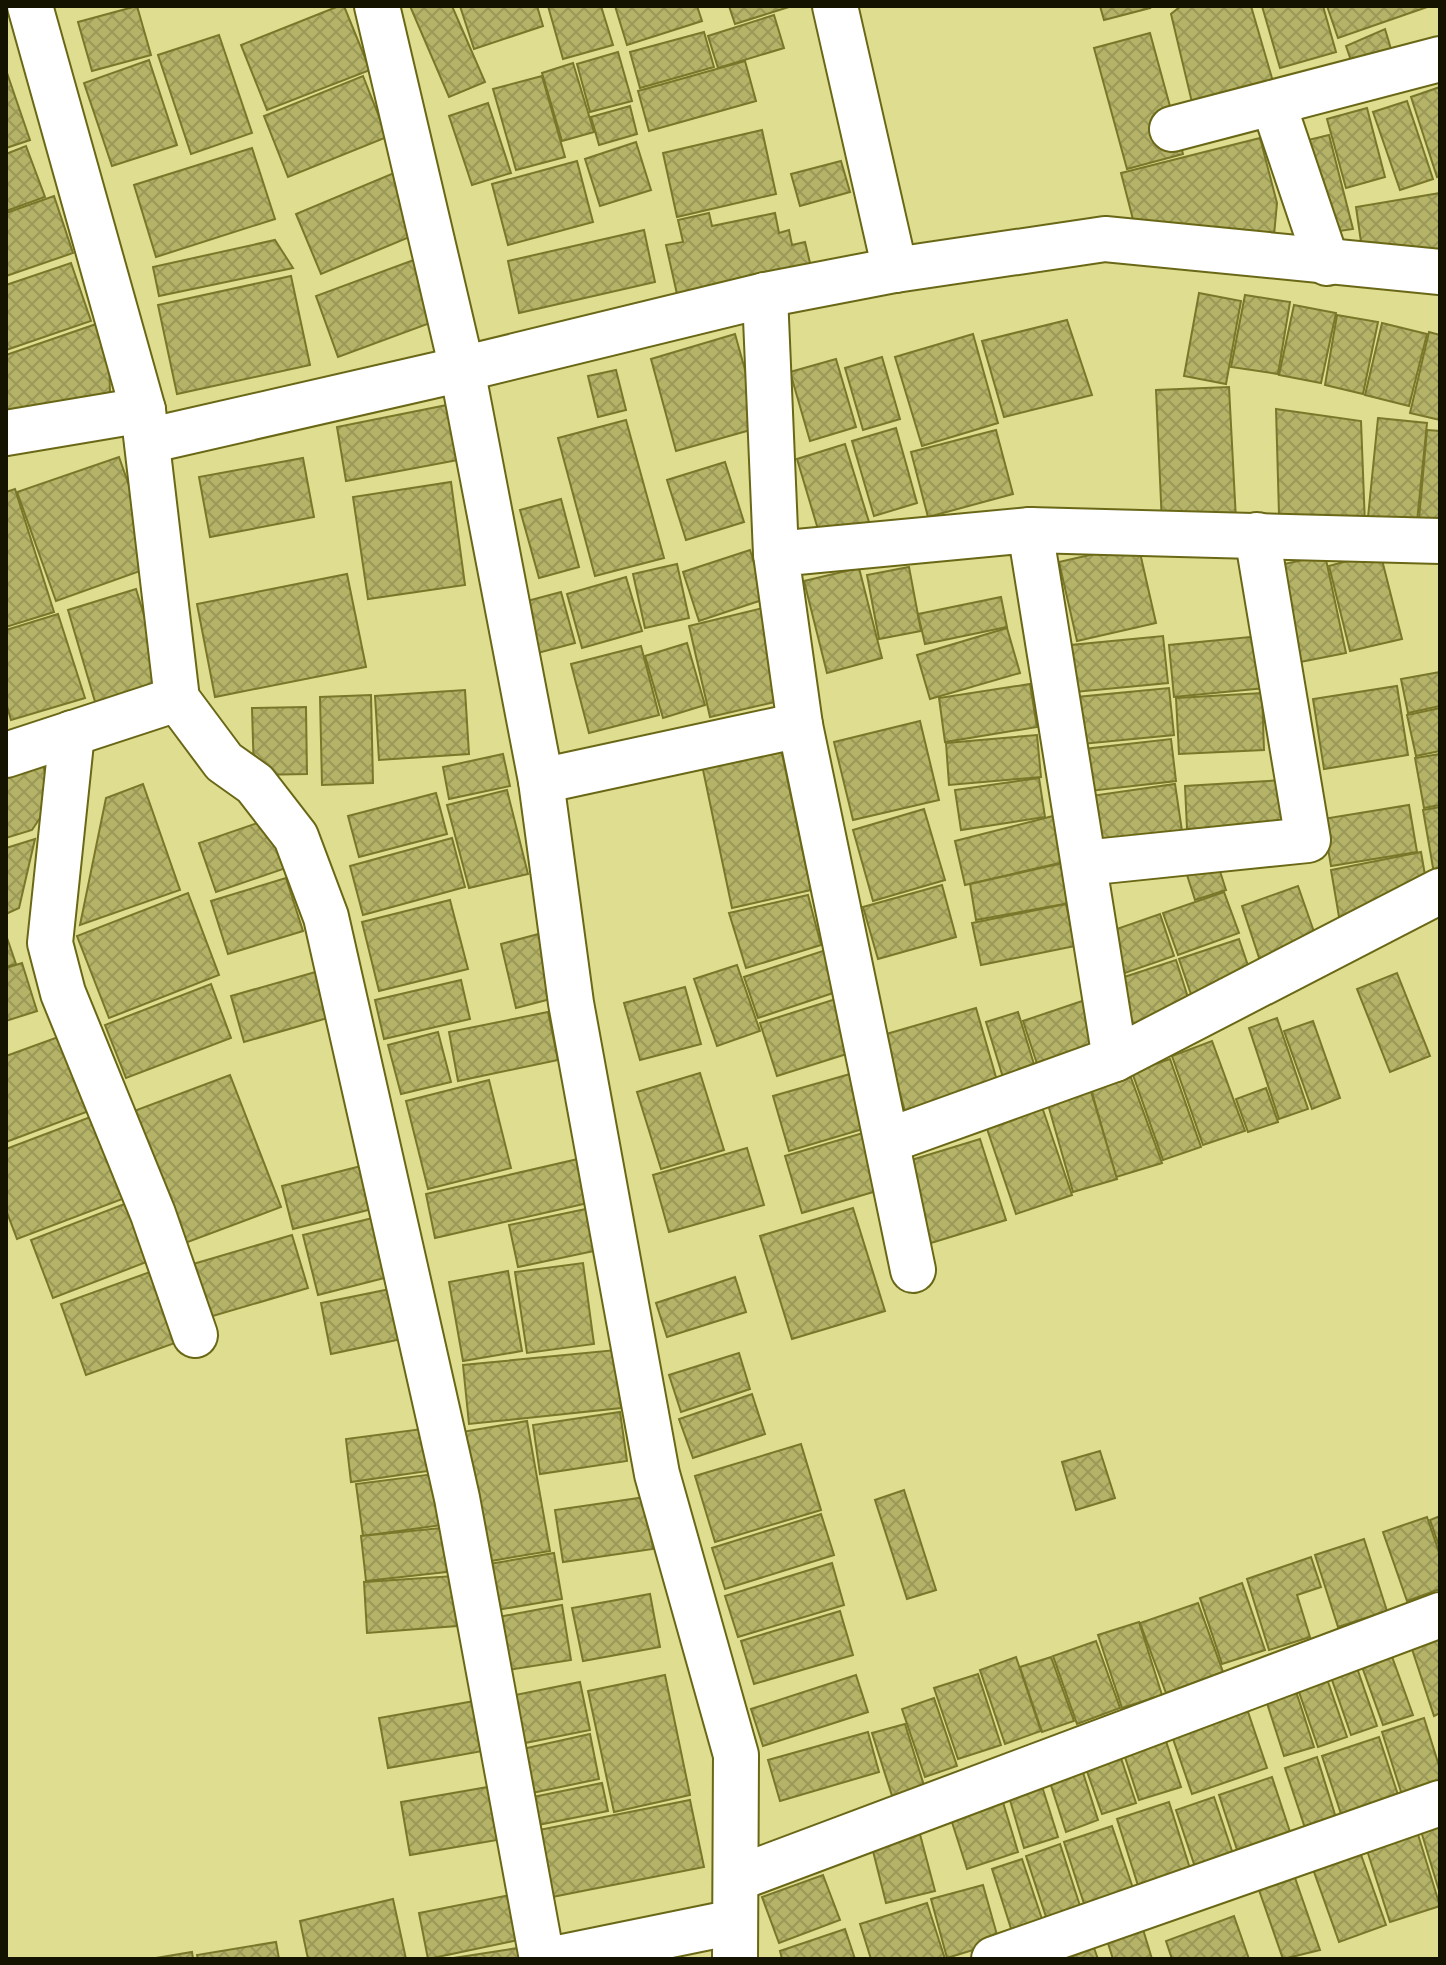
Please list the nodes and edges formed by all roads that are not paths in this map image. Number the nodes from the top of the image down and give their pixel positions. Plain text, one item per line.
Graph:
1 (30, 6) edge
2 (377, 6) edge
3 (835, 6) edge
4 (1440, 59) edge
5 (1273, 103) junction
6 (1172, 129) dead end
7 (1327, 263) junction
8 (895, 270) junction
9 (1440, 272) edge
10 (765, 295) junction
11 (462, 369) junction
12 (145, 425) junction
13 (6, 433) edge
14 (1030, 530) junction
15 (1257, 535) junction
16 (1440, 541) edge
17 (776, 554) junction
18 (177, 699) junction
19 (800, 725) junction
20 (72, 733) junction
21 (6, 755) edge
22 (541, 781) junction
23 (1084, 863) junction
24 (1440, 891) edge
25 (1115, 1059) junction
26 (887, 1141) junction
27 (913, 1270) dead end
28 (195, 1335) dead end
29 (1440, 1615) edge
30 (1440, 1803) edge
31 (738, 1878) junction
32 (735, 1940) edge
33 (542, 1959) edge
34 (553, 1959) edge
35 (994, 1959) edge

1 - 12 street
2 - 11 street
3 - 8 street
4 - 5 street
5 - 6 street
5 - 7 street
7 - 8 street
7 - 9 street
8 - 10 street
10 - 11 street
10 - 17 street
11 - 12 street
11 - 22 street
12 - 13 street
12 - 18 street
14 - 15 street
14 - 17 street
14 - 23 street
15 - 16 street
15 - 23 street
17 - 19 street
18 - 20 street
18 - 33 street
19 - 22 street
19 - 26 street
20 - 21 street
20 - 28 street
22 - 31 street
23 - 25 street
24 - 25 street
25 - 26 street
26 - 27 street
29 - 31 street
30 - 35 street
31 - 32 street
32 - 34 street

